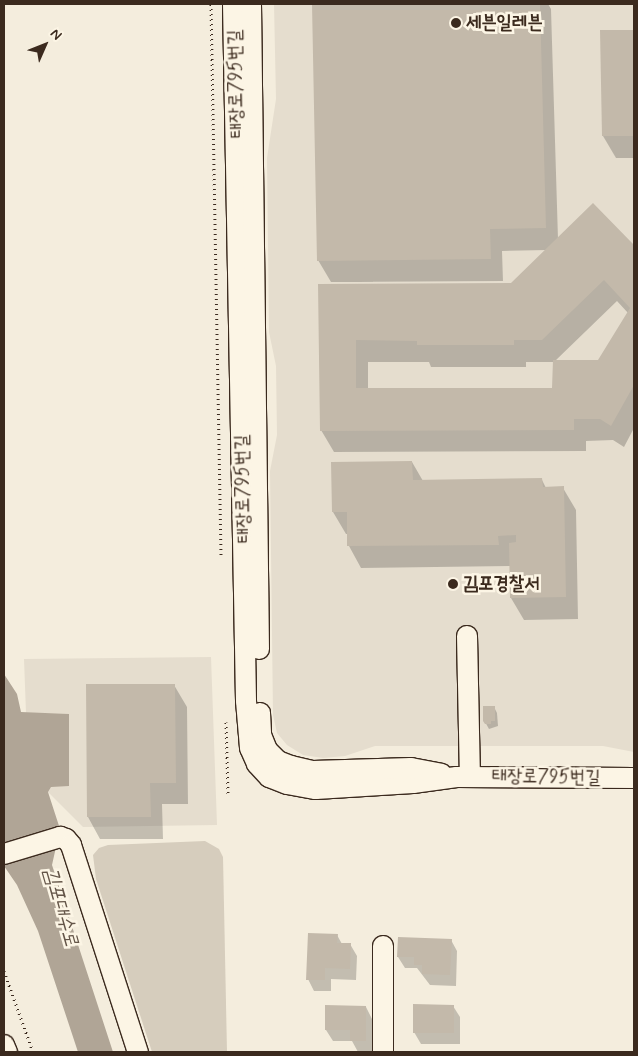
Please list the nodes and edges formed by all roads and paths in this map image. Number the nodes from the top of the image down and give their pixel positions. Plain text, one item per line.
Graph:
1 (211, 4) edge
2 (234, 4) edge
3 (251, 4) edge
4 (221, 565) dead end
5 (461, 636) dead end
6 (226, 719) dead end
7 (464, 777) junction
8 (634, 778) edge
9 (228, 795) dead end
10 (4, 854) edge
11 (383, 946) dead end
12 (4, 971) edge
13 (4, 1044) edge
14 (6, 1052) edge
15 (32, 1052) edge
16 (138, 1052) edge
17 (383, 1052) edge

1 - 4 path
2 - 7 street, 태장로795번길
3 - 7 street, 태장로795번길
5 - 7 street
6 - 9 path
7 - 8 street, 태장로795번길
10 - 16 street
11 - 17 street
12 - 15 path
13 - 14 street

